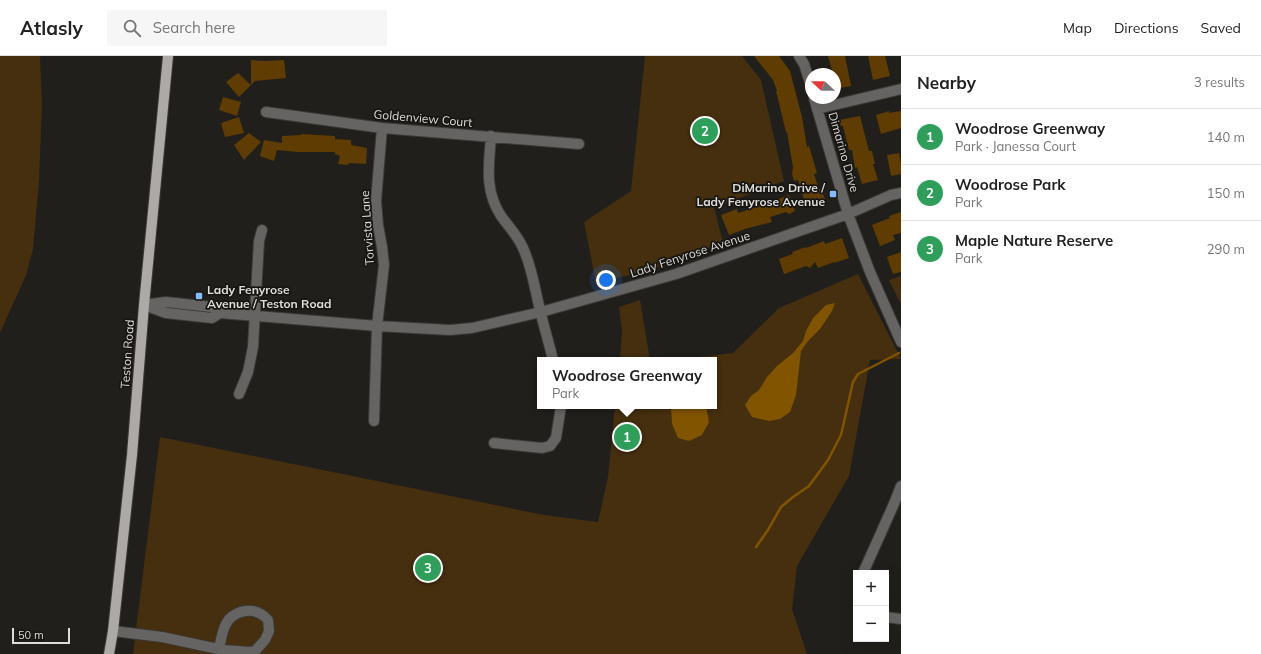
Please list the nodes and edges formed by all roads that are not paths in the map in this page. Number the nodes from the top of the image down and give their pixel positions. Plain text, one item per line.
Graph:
1 (168, 56) edge
2 (799, 56) edge
3 (805, 68) edge
4 (901, 89) edge
5 (816, 104) edge
6 (817, 109) junction
7 (266, 112) dead end
8 (382, 128) junction
9 (491, 136) junction
10 (579, 144) dead end
11 (901, 193) edge
12 (848, 214) junction
13 (262, 230) dead end
14 (144, 305) junction
15 (541, 312) junction
16 (254, 316) junction
17 (377, 326) junction
18 (901, 342) edge
19 (552, 357) edge
20 (239, 394) dead end
21 (560, 409) edge
22 (374, 421) dead end
23 (494, 443) dead end
24 (901, 486) edge
25 (897, 508) edge
26 (865, 570) edge
27 (889, 617) edge
28 (901, 619) edge
29 (113, 630) junction
30 (219, 648) junction
31 (109, 654) edge

1 - 14 main road, Teston Road
2 - 3 street
4 - 6 street
5 - 6 street, Dimarino Drive
6 - 12 street, Dimarino Drive
7 - 8 street, Goldenview Court
8 - 9 street, Goldenview Court
8 - 17 street, Torvista Lane
9 - 10 street, Goldenview Court
9 - 15 street
11 - 12 street, Lady Fenyrose Avenue
12 - 15 street, Lady Fenyrose Avenue
12 - 18 street, Dimarino Drive
13 - 16 street
14 - 16 street, Lady Fenyrose Avenue
14 - 29 main road, Teston Road
15 - 17 street, Lady Fenyrose Avenue
15 - 19 street
16 - 17 street, Lady Fenyrose Avenue
16 - 20 street
17 - 22 street, Torvista Lane
21 - 23 street
24 - 25 street
25 - 26 street
27 - 28 street
29 - 30 street
29 - 31 main road, Teston Road
30 - 30 street

